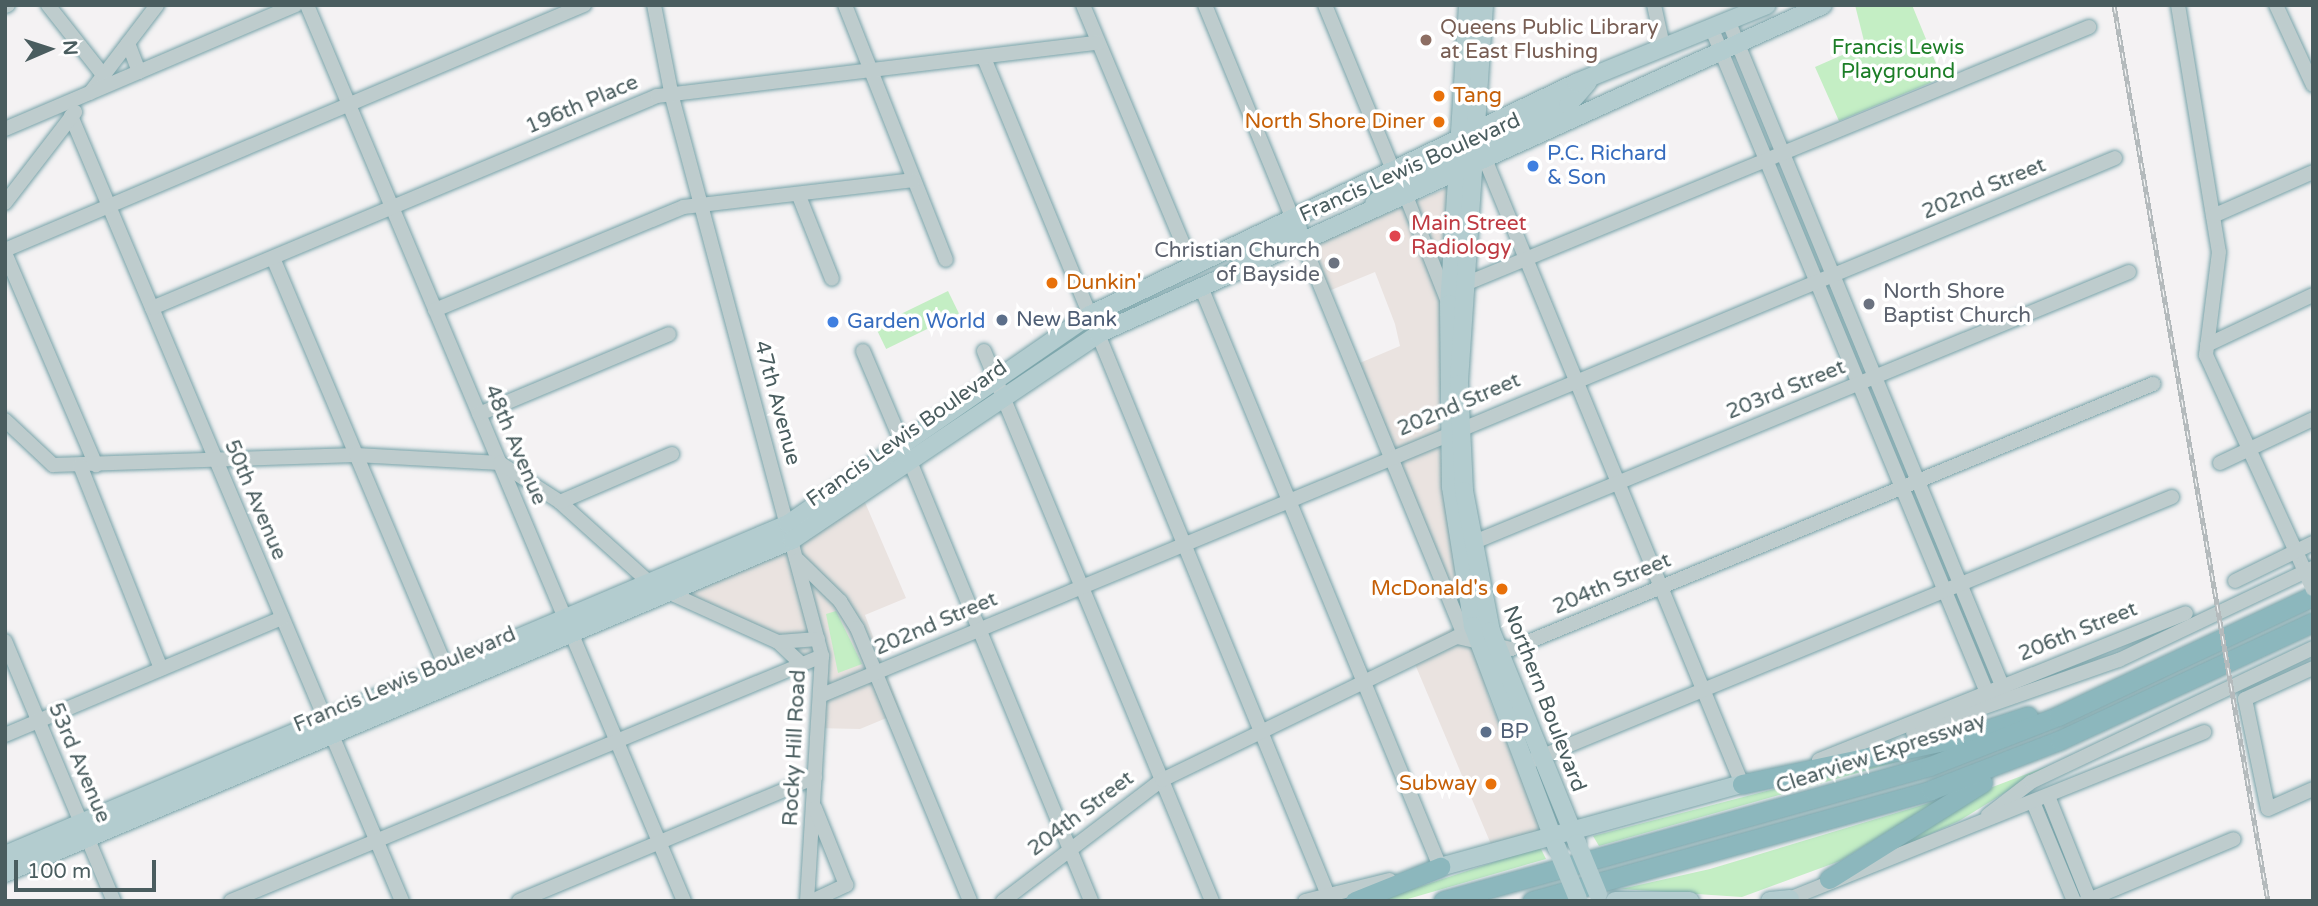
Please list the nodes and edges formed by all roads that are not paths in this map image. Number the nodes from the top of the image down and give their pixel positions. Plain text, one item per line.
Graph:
1 (48, 5) edge
2 (157, 5) edge
3 (296, 5) edge
4 (307, 5) edge
5 (584, 5) edge
6 (654, 5) edge
7 (845, 5) edge
8 (1083, 5) edge
9 (1205, 5) edge
10 (1325, 5) edge
11 (1468, 5) edge
12 (1483, 5) edge
13 (1654, 5) edge
14 (1767, 5) edge
15 (1823, 5) edge
16 (2178, 5) edge
17 (2276, 5) edge
18 (1728, 20) junction
19 (1711, 27) junction
20 (2090, 27) dead end
21 (128, 43) junction
22 (1098, 43) junction
23 (1738, 44) junction
24 (1663, 46) junction
25 (2313, 48) edge
26 (1720, 51) junction
27 (2298, 54) junction
28 (984, 58) junction
29 (139, 72) junction
30 (868, 74) junction
31 (103, 75) junction
32 (2313, 85) edge
33 (88, 95) junction
34 (672, 97) junction
35 (349, 104) junction
36 (71, 116) junction
37 (5, 129) edge
38 (1468, 153) junction
39 (1783, 154) junction
40 (2115, 159) dead end
41 (1766, 161) junction
42 (1393, 170) junction
43 (2313, 172) edge
44 (913, 180) junction
45 (799, 195) junction
46 (1406, 196) junction
47 (5, 203) edge
48 (701, 205) junction
49 (108, 206) junction
50 (392, 208) junction
51 (1367, 212) junction
52 (2213, 216) junction
53 (1299, 230) junction
54 (5, 252) edge
55 (273, 257) junction
56 (946, 260) dead end
57 (1527, 260) junction
58 (1191, 264) junction
59 (2129, 272) dead end
60 (1832, 274) junction
61 (832, 279) dead end
62 (1816, 280) junction
63 (1465, 284) junction
64 (1201, 287) junction
65 (2313, 295) edge
66 (1449, 304) junction
67 (152, 308) junction
68 (435, 310) junction
69 (1090, 315) junction
70 (669, 334) dead end
71 (1098, 334) junction
72 (2207, 345) junction
73 (863, 351) dead end
74 (984, 351) dead end
75 (1874, 377) junction
76 (1576, 379) junction
77 (1860, 383) junction
78 (2153, 384) dead end
79 (999, 385) junction
80 (479, 414) junction
81 (2313, 419) edge
82 (5, 420) edge
83 (1455, 430) junction
84 (2248, 449) junction
85 (905, 451) junction
86 (672, 454) dead end
87 (356, 455) junction
88 (1391, 457) junction
89 (215, 461) junction
90 (500, 463) junction
91 (2220, 463) dead end
92 (80, 465) junction
93 (96, 465) junction
94 (1917, 480) junction
95 (1619, 482) junction
96 (1902, 486) junction
97 (2172, 497) dead end
98 (1288, 500) junction
99 (560, 502) junction
100 (790, 532) junction
101 (1185, 543) junction
102 (2313, 543) edge
103 (1466, 546) junction
104 (2295, 551) junction
105 (797, 559) junction
106 (2308, 568) edge
107 (2235, 581) dead end
108 (1961, 583) junction
109 (652, 584) junction
110 (1082, 586) junction
111 (1662, 586) junction
112 (1944, 589) junction
113 (2313, 589) edge
114 (672, 594) junction
115 (2313, 596) edge
116 (1476, 609) junction
117 (2186, 612) dead end
118 (282, 618) junction
119 (2313, 622) edge
120 (569, 627) junction
121 (978, 629) junction
122 (1470, 636) junction
123 (818, 639) junction
124 (5, 641) edge
125 (778, 642) junction
126 (1496, 643) junction
127 (2208, 646) junction
128 (2313, 649) edge
129 (822, 656) junction
130 (802, 664) junction
131 (162, 668) junction
132 (2313, 668) edge
133 (447, 669) junction
134 (876, 672) junction
135 (1363, 681) junction
136 (2003, 688) junction
137 (1704, 689) junction
138 (2164, 693) junction
139 (822, 695) junction
140 (1988, 695) junction
141 (38, 721) junction
142 (329, 728) junction
143 (1262, 729) junction
144 (2204, 732) dead end
145 (5, 734) edge
146 (616, 739) junction
147 (1875, 741) junction
148 (1541, 757) junction
149 (1523, 765) junction
150 (815, 777) junction
151 (1162, 780) junction
152 (1742, 785) junction
153 (2313, 791) edge
154 (2048, 796) junction
155 (2034, 802) junction
156 (814, 804) junction
157 (1973, 826) junction
158 (84, 830) junction
159 (1564, 838) junction
160 (2234, 839) dead end
161 (376, 840) junction
162 (659, 842) junction
163 (1069, 848) junction
164 (5, 855) edge
165 (1440, 867) junction
166 (5, 873) edge
167 (1829, 880) junction
168 (1328, 895) junction
169 (1599, 897) edge
170 (1579, 900) edge
171 (1788, 900) edge
172 (2089, 900) edge
173 (114, 901) edge
174 (231, 901) edge
175 (402, 901) edge
176 (519, 901) edge
177 (684, 901) edge
178 (809, 901) edge
179 (970, 901) edge
180 (1003, 901) edge
181 (1091, 901) edge
182 (1212, 901) edge
183 (1305, 901) edge
184 (1355, 901) edge
185 (1443, 901) edge
186 (1532, 901) edge
187 (1615, 901) edge
188 (1690, 901) edge
189 (1770, 901) edge
190 (2074, 901) edge

1 - 31 street
2 - 21 street
3 - 29 street
4 - 35 street, 48th Avenue
5 - 35 street
6 - 34 street, 47th Avenue
7 - 30 street
8 - 22 street
9 - 53 street
10 - 42 street
11 - 38 main road, Northern Boulevard
12 - 38 main road, Northern Boulevard
13 - 24 street
14 - 18 main road, Francis Lewis Boulevard
15 - 23 main road, Francis Lewis Boulevard
16 - 52 street
17 - 27 street
18 - 19 main road, Francis Lewis Boulevard
18 - 23 street
19 - 24 main road, Francis Lewis Boulevard
19 - 26 street
20 - 39 street
21 - 29 street
21 - 31 street
22 - 28 street, 196th Place
22 - 58 street
23 - 26 main road, Francis Lewis Boulevard
23 - 39 street
24 - 38 main road, Francis Lewis Boulevard
25 - 27 street
26 - 38 main road, Francis Lewis Boulevard
26 - 41 street
27 - 32 street
28 - 30 street, 196th Place
28 - 69 street
29 - 33 street
30 - 34 street, 196th Place
30 - 44 street
31 - 33 street
33 - 36 street
33 - 37 street
34 - 48 street, 47th Avenue
34 - 50 street, 196th Place
35 - 49 street
35 - 50 street, 48th Avenue
36 - 47 street
36 - 49 street, 50th Avenue
38 - 42 main road, Francis Lewis Boulevard
38 - 46 main road, Francis Lewis Boulevard
38 - 51 main road
38 - 57 street
38 - 63 main road, Northern Boulevard
38 - 66 main road, Northern Boulevard
39 - 41 street
39 - 60 street
40 - 60 street, 202nd Street
41 - 57 street
41 - 62 street
42 - 53 main road, Francis Lewis Boulevard
43 - 52 street
44 - 45 street
44 - 56 street
45 - 48 street
45 - 61 street
46 - 51 main road, Francis Lewis Boulevard
46 - 66 street
48 - 68 street
48 - 100 street, 47th Avenue
49 - 54 street
49 - 67 street, 50th Avenue
50 - 55 street, 196th Place
50 - 68 street, 48th Avenue
51 - 53 main road, Francis Lewis Boulevard
52 - 72 street
53 - 58 main road, Francis Lewis Boulevard
53 - 64 main road, Francis Lewis Boulevard
53 - 88 street
54 - 93 street
55 - 67 street, 196th Place
55 - 87 street
57 - 63 street
57 - 76 street
58 - 69 main road, Francis Lewis Boulevard
59 - 75 street, 203rd Street
60 - 62 street, 202nd Street
60 - 75 street
62 - 76 street, 202nd Street
62 - 77 street
63 - 83 main road, Northern Boulevard
64 - 71 main road, Francis Lewis Boulevard
64 - 98 street
65 - 72 street
66 - 83 main road, Northern Boulevard
67 - 89 street, 50th Avenue
68 - 80 street, 48th Avenue
69 - 79 main road, Francis Lewis Boulevard
70 - 80 street
71 - 79 main road, Francis Lewis Boulevard
71 - 101 street
72 - 84 street
73 - 85 street
74 - 79 street
75 - 77 street, 203rd Street
75 - 94 street
76 - 83 street, 202nd Street
76 - 95 street
77 - 95 street, 203rd Street
77 - 96 street
78 - 94 street, 204th Street
79 - 85 main road, Francis Lewis Boulevard
79 - 110 street
80 - 90 street, 48th Avenue
81 - 84 street
82 - 92 street
83 - 88 street, 202nd Street
83 - 103 main road, Northern Boulevard
83 - 103 main road, Northern Boulevard
84 - 91 street
84 - 104 street
85 - 100 main road, Francis Lewis Boulevard
85 - 121 street
86 - 99 street
87 - 89 street
87 - 90 street
87 - 133 street
88 - 98 street, 202nd Street
88 - 122 street
89 - 93 street
89 - 118 street, 50th Avenue
90 - 99 street
90 - 120 street, 48th Avenue
92 - 93 street
92 - 131 street
94 - 96 street, 204th Street
94 - 108 street
95 - 103 street, 203rd Street
95 - 111 street
96 - 111 street, 204th Street
96 - 112 street
97 - 108 street
98 - 101 street, 202nd Street
98 - 135 street
99 - 109 street
100 - 105 street, 47th Avenue
100 - 109 main road, Francis Lewis Boulevard
100 - 114 main road, Francis Lewis Boulevard
101 - 110 street, 202nd Street
101 - 143 street
102 - 104 street
103 - 116 main road, Northern Boulevard
104 - 106 street
104 - 107 street
105 - 123 street, Rocky Hill Road
105 - 134 street
106 - 113 street, bridge
106 - 147 street
108 - 112 street
108 - 136 street
109 - 120 main road, Francis Lewis Boulevard
110 - 121 street, 202nd Street
110 - 151 street
111 - 126 street, 204th Street
111 - 137 street
112 - 137 street
112 - 140 street
114 - 120 main road, Francis Lewis Boulevard
114 - 125 street
115 - 127 highway, Clearview Expressway
116 - 122 main road, Northern Boulevard
116 - 126 main road, Northern Boulevard
117 - 136 street, 206th Street
118 - 131 street
118 - 142 street, 50th Avenue
119 - 138 highway
120 - 133 main road, Francis Lewis Boulevard
120 - 142 main road, Francis Lewis Boulevard
120 - 146 street, 48th Avenue
121 - 134 street, 202nd Street
121 - 163 street
122 - 126 street, 204th Street
122 - 135 street, 204th Street
122 - 149 main road, Northern Boulevard
123 - 125 street
123 - 129 street, Rocky Hill Road
124 - 141 street, 53rd Avenue
125 - 130 street
126 - 148 main road, Northern Boulevard
127 - 152 highway
127 - 185 highway, Clearview Expressway
128 - 157 street
129 - 130 street
129 - 139 street, Rocky Hill Road
130 - 146 street
131 - 141 street
132 - 153 street
133 - 142 main road, Francis Lewis Boulevard
134 - 139 street, 202nd Street
134 - 179 street
135 - 143 street, 204th Street
135 - 165 street
136 - 140 street, 206th Street
137 - 148 street
137 - 152 street
138 - 167 highway
138 - 186 highway
139 - 150 street, Rocky Hill Road
140 - 147 street, Clearview Expressway
141 - 145 street
141 - 158 street, 53rd Avenue
142 - 158 main road, Francis Lewis Boulevard
142 - 161 street, 50th Avenue
143 - 151 street, 204th Street
143 - 168 street
144 - 154 street
146 - 161 street
146 - 162 street, 48th Avenue
147 - 152 street, Clearview Expressway
148 - 149 street
148 - 159 main road, Northern Boulevard
149 - 159 main road, Northern Boulevard
150 - 156 street, Rocky Hill Road
150 - 162 street
151 - 163 street, 204th Street
151 - 182 street
152 - 159 main road, Clearview Expressway
154 - 155 street
154 - 172 street
155 - 157 street
155 - 190 street
156 - 178 street, Rocky Hill Road
156 - 178 street
157 - 167 street
158 - 164 main road, Francis Lewis Boulevard
158 - 166 main road, Francis Lewis Boulevard
158 - 173 street, 53rd Avenue
159 - 165 main road
159 - 169 main road, Northern Boulevard, bridge
159 - 170 main road, Northern Boulevard, bridge
160 - 172 street
161 - 174 street
161 - 175 street, 50th Avenue
162 - 176 street
162 - 177 street, 48th Avenue
163 - 180 street, 204th Street
163 - 181 street
165 - 168 street
165 - 184 highway
167 - 171 street
168 - 183 street
171 - 189 main road
187 - 188 main road

